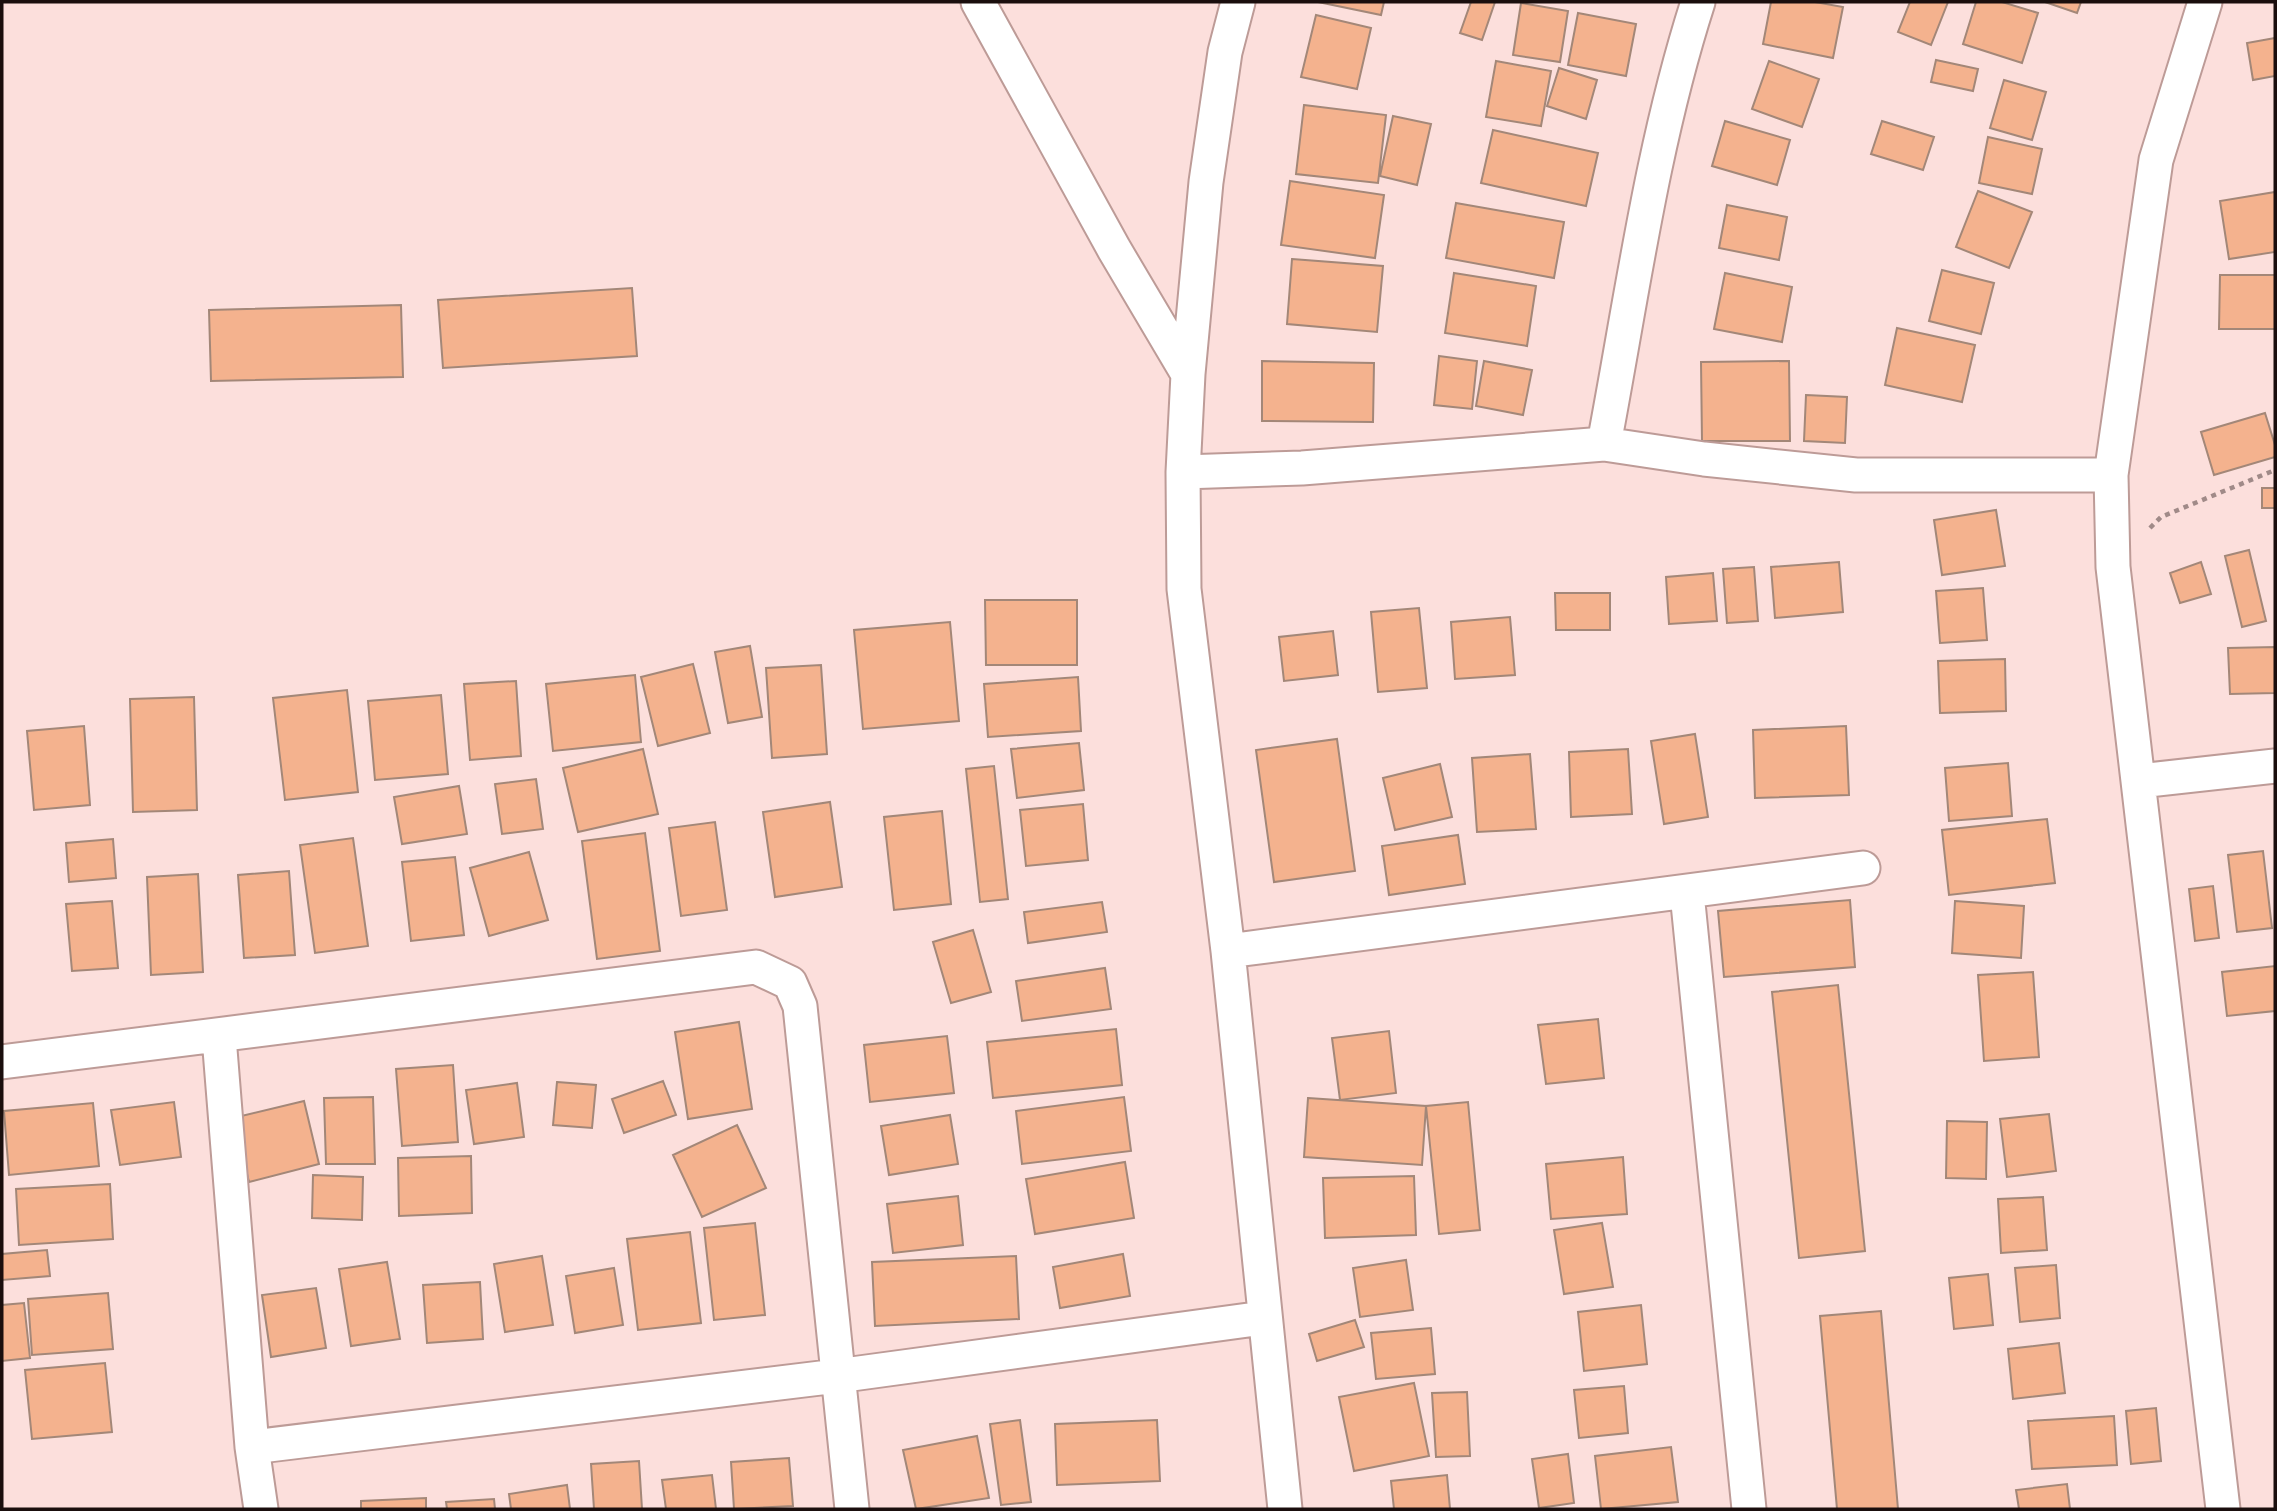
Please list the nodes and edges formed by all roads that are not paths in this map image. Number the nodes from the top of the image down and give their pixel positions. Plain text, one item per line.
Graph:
1 (978, 2) edge
2 (1238, 2) edge
3 (1698, 2) edge
4 (2205, 2) edge
5 (1188, 374) junction
6 (1604, 443) junction
7 (1183, 472) junction
8 (2111, 475) junction
9 (2275, 766) edge
10 (2139, 780) junction
11 (1863, 868) dead end
12 (1687, 893) junction
13 (1228, 951) junction
14 (219, 1037) junction
15 (2, 1062) edge
16 (1263, 1318) junction
17 (837, 1376) junction
18 (253, 1447) junction
19 (261, 1509) edge
20 (852, 1509) edge
21 (1285, 1509) edge
22 (1749, 1509) edge
23 (2223, 1509) edge

1 - 5 street
2 - 5 street
3 - 6 street
4 - 8 street
5 - 7 street
6 - 7 street
6 - 8 street
7 - 13 street
8 - 10 street
9 - 10 street
10 - 23 street
11 - 12 street
12 - 13 street
12 - 22 street
13 - 16 street
14 - 15 street
14 - 17 street
14 - 18 street
16 - 17 street
16 - 21 street
17 - 18 street
17 - 20 street
18 - 19 street

